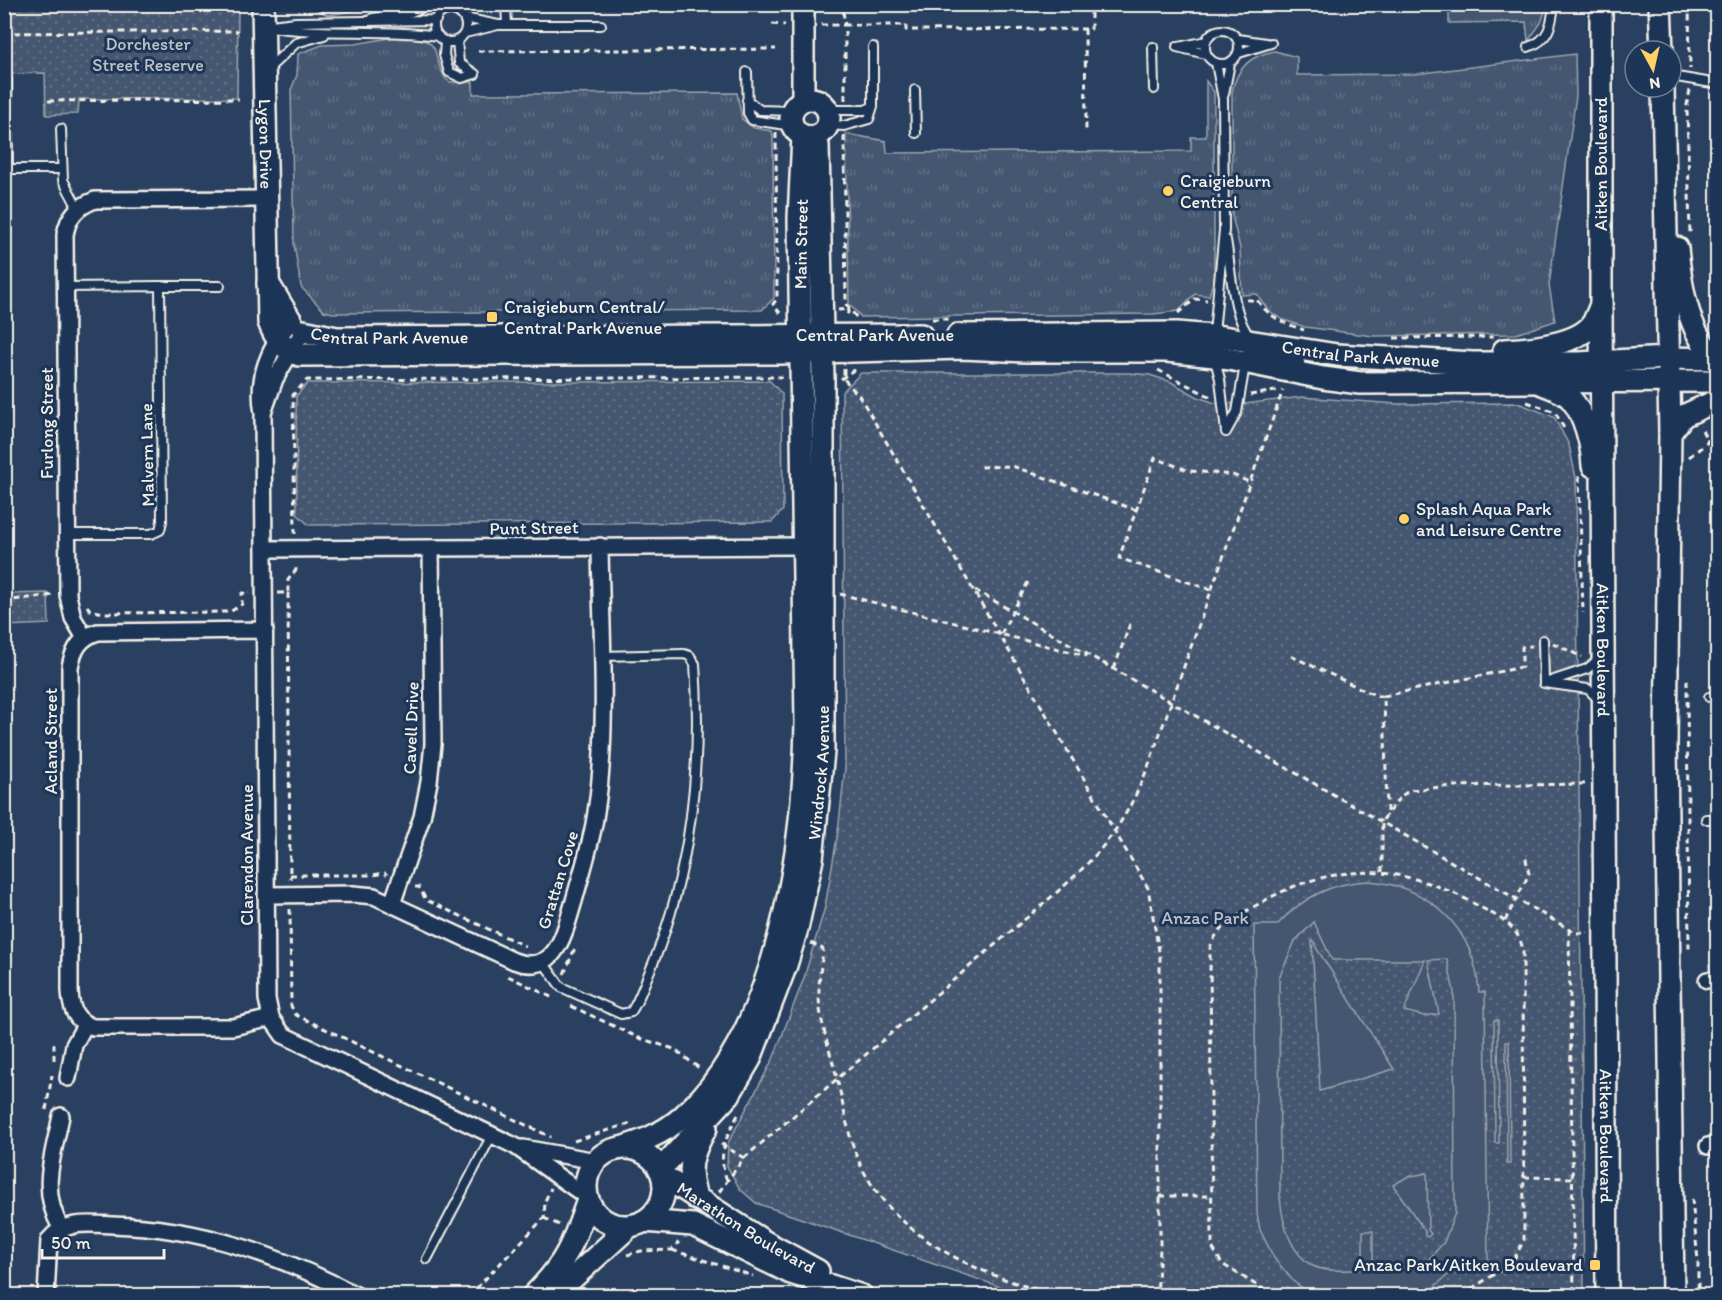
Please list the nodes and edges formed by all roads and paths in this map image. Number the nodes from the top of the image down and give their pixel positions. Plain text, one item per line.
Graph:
1 (208, 4) edge
2 (263, 4) edge
3 (430, 4) edge
4 (442, 4) edge
5 (459, 4) edge
6 (506, 4) edge
7 (803, 4) edge
8 (816, 4) edge
9 (842, 4) edge
10 (1091, 4) edge
11 (1554, 4) edge
12 (1602, 4) edge
13 (1660, 4) edge
14 (1689, 4) edge
15 (46, 6) edge
16 (842, 11) dead end
17 (463, 16) junction
18 (438, 17) junction
19 (344, 22) junction
20 (502, 25) junction
21 (601, 25) dead end
22 (264, 26) junction
23 (1085, 29) junction
24 (238, 31) dead end
25 (337, 31) junction
26 (4, 33) edge
27 (465, 33) junction
28 (441, 38) junction
29 (1238, 39) junction
30 (1661, 39) edge
31 (457, 40) junction
32 (1206, 41) junction
33 (873, 47) dead end
34 (1154, 47) dead end
35 (1528, 47) dead end
36 (776, 49) dead end
37 (478, 51) dead end
38 (1239, 53) junction
39 (1206, 54) junction
40 (1216, 63) junction
41 (1230, 63) junction
42 (747, 72) dead end
43 (264, 74) junction
44 (7, 79) dead end
45 (1683, 79) edge
46 (1690, 80) junction
47 (1718, 84) edge
48 (1154, 89) dead end
49 (915, 90) dead end
50 (238, 99) dead end
51 (1223, 99) junction
52 (1663, 99) edge
53 (747, 100) junction
54 (48, 101) dead end
55 (873, 106) junction
56 (813, 119) junction
57 (61, 129) dead end
58 (1086, 131) dead end
59 (916, 133) dead end
60 (61, 170) junction
61 (1665, 180) junction
62 (265, 199) junction
63 (78, 208) junction
64 (1224, 230) junction
65 (1690, 241) dead end
66 (268, 283) junction
67 (160, 286) junction
68 (220, 286) dead end
69 (66, 287) junction
70 (1216, 300) junction
71 (1236, 300) junction
72 (1601, 305) junction
73 (1173, 314) dead end
74 (930, 319) dead end
75 (953, 319) dead end
76 (860, 320) dead end
77 (297, 326) junction
78 (1315, 332) dead end
79 (1504, 337) dead end
80 (1384, 339) dead end
81 (805, 342) junction
82 (1254, 342) junction
83 (284, 346) junction
84 (1214, 346) junction
85 (1398, 357) junction
86 (1667, 358) junction
87 (1718, 358) edge
88 (1245, 362) junction
89 (856, 368) dead end
90 (1155, 369) dead end
91 (1602, 372) junction
92 (801, 380) junction
93 (1668, 381) junction
94 (1718, 381) edge
95 (1392, 383) junction
96 (1538, 383) junction
97 (1284, 390) junction
98 (1291, 390) dead end
99 (1239, 396) junction
100 (1222, 398) junction
101 (1521, 399) dead end
102 (1718, 400) edge
103 (1692, 410) junction
104 (1670, 433) junction
105 (1568, 435) dead end
106 (1718, 435) edge
107 (1707, 442) junction
108 (1685, 459) dead end
109 (1577, 466) dead end
110 (981, 467) dead end
111 (1249, 482) junction
112 (1136, 510) junction
113 (68, 534) junction
114 (813, 545) junction
115 (600, 546) junction
116 (431, 548) junction
117 (264, 549) junction
118 (297, 549) junction
119 (1603, 576) junction
120 (1029, 580) dead end
121 (972, 588) junction
122 (1211, 590) junction
123 (242, 593) dead end
124 (288, 593) dead end
125 (840, 594) dead end
126 (68, 595) junction
127 (4, 601) edge
128 (1011, 611) junction
129 (103, 613) dead end
130 (1583, 616) dead end
131 (1131, 621) dead end
132 (265, 630) junction
133 (1000, 635) junction
134 (85, 638) junction
135 (1543, 642) junction
136 (1592, 653) junction
137 (601, 656) junction
138 (1291, 656) dead end
139 (1091, 657) junction
140 (1114, 669) junction
141 (1687, 674) dead end
142 (1544, 683) junction
143 (1384, 696) junction
144 (1170, 701) junction
145 (1604, 711) junction
146 (1585, 773) dead end
147 (1585, 784) junction
148 (1585, 792) dead end
149 (1387, 812) junction
150 (1706, 819) dead end
151 (1718, 819) edge
152 (1382, 821) junction
153 (1116, 832) junction
154 (1526, 855) dead end
155 (1382, 872) junction
156 (290, 875) dead end
157 (266, 895) junction
158 (1516, 899) junction
159 (392, 904) junction
160 (300, 911) dead end
161 (1504, 921) junction
162 (1590, 922) dead end
163 (1569, 929) junction
164 (811, 943) dead end
165 (543, 962) junction
166 (1689, 962) dead end
167 (502, 974) dead end
168 (553, 998) dead end
169 (271, 1018) junction
170 (85, 1025) junction
171 (54, 1044) dead end
172 (68, 1078) dead end
173 (837, 1078) junction
174 (713, 1114) junction
175 (45, 1115) dead end
176 (61, 1116) dead end
177 (492, 1135) junction
178 (554, 1138) dead end
179 (515, 1146) junction
180 (617, 1149) junction
181 (596, 1161) junction
182 (661, 1173) junction
183 (1524, 1177) junction
184 (1572, 1178) junction
185 (1690, 1189) dead end
186 (1211, 1196) junction
187 (1160, 1197) junction
188 (587, 1198) junction
189 (703, 1202) junction
190 (637, 1223) junction
191 (693, 1226) junction
192 (61, 1228) junction
193 (1673, 1240) junction
194 (672, 1250) junction
195 (622, 1258) dead end
196 (427, 1259) dead end
197 (755, 1277) dead end
198 (861, 1295) edge
199 (46, 1296) edge
200 (358, 1296) edge
201 (533, 1296) edge
202 (553, 1296) edge
203 (1060, 1296) edge
204 (1157, 1296) edge
205 (1274, 1296) edge
206 (1460, 1296) edge
207 (1574, 1296) edge
208 (1607, 1296) edge
209 (1673, 1296) edge
210 (1680, 1296) edge
211 (1698, 1296) edge

1 - 15 path
2 - 22 street, Lygon Drive
3 - 19 lane
4 - 18 lane
5 - 17 lane
6 - 20 lane
7 - 56 street, Main Street
8 - 56 street, Main Street
9 - 16 path
10 - 23 path
11 - 35 lane
12 - 72 street, Aitken Boulevard
13 - 30 street
14 - 46 path
17 - 18 lane
17 - 20 lane
17 - 27 lane
18 - 19 lane
18 - 28 lane
19 - 22 lane
20 - 21 lane
20 - 27 lane
22 - 25 lane
22 - 43 street, Lygon Drive
23 - 56 path
23 - 58 path
24 - 26 path
25 - 28 lane
25 - 43 lane
27 - 31 lane
28 - 31 lane
28 - 31 lane
29 - 32 lane
29 - 38 lane
29 - 38 lane
32 - 39 lane
32 - 39 lane
33 - 55 lane
34 - 48 lane
36 - 37 path
38 - 41 lane
39 - 40 lane
40 - 41 lane
40 - 51 lane
41 - 51 lane
42 - 53 lane
43 - 62 street, Lygon Drive
44 - 60 lane
45 - 46 lane
46 - 47 lane
46 - 65 path
49 - 59 lane
50 - 54 path
51 - 64 lane
52 - 61 street
53 - 56 lane
53 - 56 lane
55 - 56 lane
55 - 56 lane
56 - 76 path
56 - 81 street, Main Street
56 - 81 path
57 - 60 lane
60 - 63 lane
61 - 86 street
61 - 87 street
62 - 63 street
62 - 66 street, Lygon Drive
63 - 69 street, Furlong Street
64 - 70 lane
64 - 71 lane
66 - 77 street, Central Park Avenue
66 - 83 street
67 - 68 lane
67 - 69 lane
67 - 113 lane, Malvern Lane
69 - 113 street, Furlong Street
70 - 73 path
70 - 84 lane
71 - 78 path
71 - 82 lane
72 - 85 street
72 - 91 street, Aitken Boulevard
74 - 75 path
77 - 81 street, Central Park Avenue
77 - 83 street, Clarendon Avenue
79 - 80 path
81 - 83 street, Central Park Avenue
81 - 84 street, Central Park Avenue
81 - 92 street, Windrock Avenue
81 - 114 street, Windrock Avenue
82 - 84 street, Central Park Avenue
82 - 85 street, Central Park Avenue
83 - 117 street, Clarendon Avenue
84 - 88 street, Central Park Avenue
84 - 95 lane
84 - 100 lane
85 - 91 street, Central Park Avenue
86 - 87 street, Central Park Avenue
86 - 91 street, Central Park Avenue
86 - 93 street
88 - 95 street, Central Park Avenue
88 - 99 lane
89 - 121 path
90 - 100 path
91 - 93 street, Central Park Avenue
91 - 96 street, Central Park Avenue
91 - 119 street, Aitken Boulevard
92 - 114 street, Windrock Avenue
92 - 118 path
93 - 94 street, Central Park Avenue
93 - 104 street
95 - 96 street, Central Park Avenue
96 - 119 street
97 - 98 path
97 - 99 path
97 - 111 path
99 - 100 lane
101 - 105 path
102 - 103 street
103 - 104 street
103 - 107 path
104 - 193 street
106 - 107 path
107 - 108 path
109 - 130 path
110 - 112 path
111 - 112 path
111 - 122 path
112 - 122 path
113 - 126 street, Furlong Street
114 - 115 street, Punt Street
114 - 174 street, Windrock Avenue
114 - 180 street, Windrock Avenue
115 - 116 street, Punt Street
115 - 137 street, Grattan Cove
116 - 118 street, Punt Street
116 - 159 street, Cavell Drive
117 - 118 street, Punt Street
117 - 132 street, Clarendon Avenue
119 - 136 street, Aitken Boulevard
120 - 128 path
121 - 128 path
121 - 133 path
122 - 144 path
123 - 129 path
124 - 156 path
125 - 133 path
126 - 127 path
126 - 134 street, Furlong Street
128 - 133 path
128 - 139 path
131 - 140 path
132 - 134 street
132 - 157 street, Clarendon Avenue
133 - 139 path
133 - 153 path
134 - 170 street, Acland Street
135 - 136 path
135 - 142 lane
135 - 143 path
136 - 142 lane
136 - 145 street, Aitken Boulevard
137 - 165 street, Grattan Cove
137 - 165 lane
138 - 143 path
139 - 140 path
140 - 144 path
141 - 166 path
142 - 145 lane
143 - 149 path
144 - 152 path
144 - 153 path
145 - 208 street, Aitken Boulevard
146 - 147 path
147 - 148 path
147 - 149 path
149 - 152 path
150 - 151 lane
152 - 155 path
152 - 158 path
153 - 173 path
153 - 187 path
154 - 158 path
155 - 161 path
155 - 186 path
157 - 159 street
157 - 169 street, Clarendon Avenue
158 - 161 path
158 - 163 path
159 - 165 street
160 - 178 path
161 - 183 path
162 - 163 path
163 - 184 path
164 - 173 path
167 - 168 path
169 - 170 street
169 - 177 street
170 - 172 street
171 - 175 path
173 - 189 path
173 - 203 path
174 - 182 street, Windrock Avenue
174 - 189 street
176 - 192 street
177 - 179 street
177 - 196 lane
179 - 181 street
179 - 188 street
180 - 181 street
180 - 182 street
181 - 188 street
182 - 189 street, Marathon Boulevard
182 - 190 street
183 - 184 path
183 - 206 path
184 - 207 path
185 - 211 path
186 - 187 path
186 - 205 path
187 - 204 path
188 - 190 street
188 - 201 street
189 - 198 street, Marathon Boulevard
190 - 191 street, Marathon Boulevard
190 - 202 street
191 - 194 path
191 - 198 street, Marathon Boulevard
192 - 199 street
192 - 200 street
193 - 209 street
193 - 210 street
194 - 195 path
194 - 197 path

